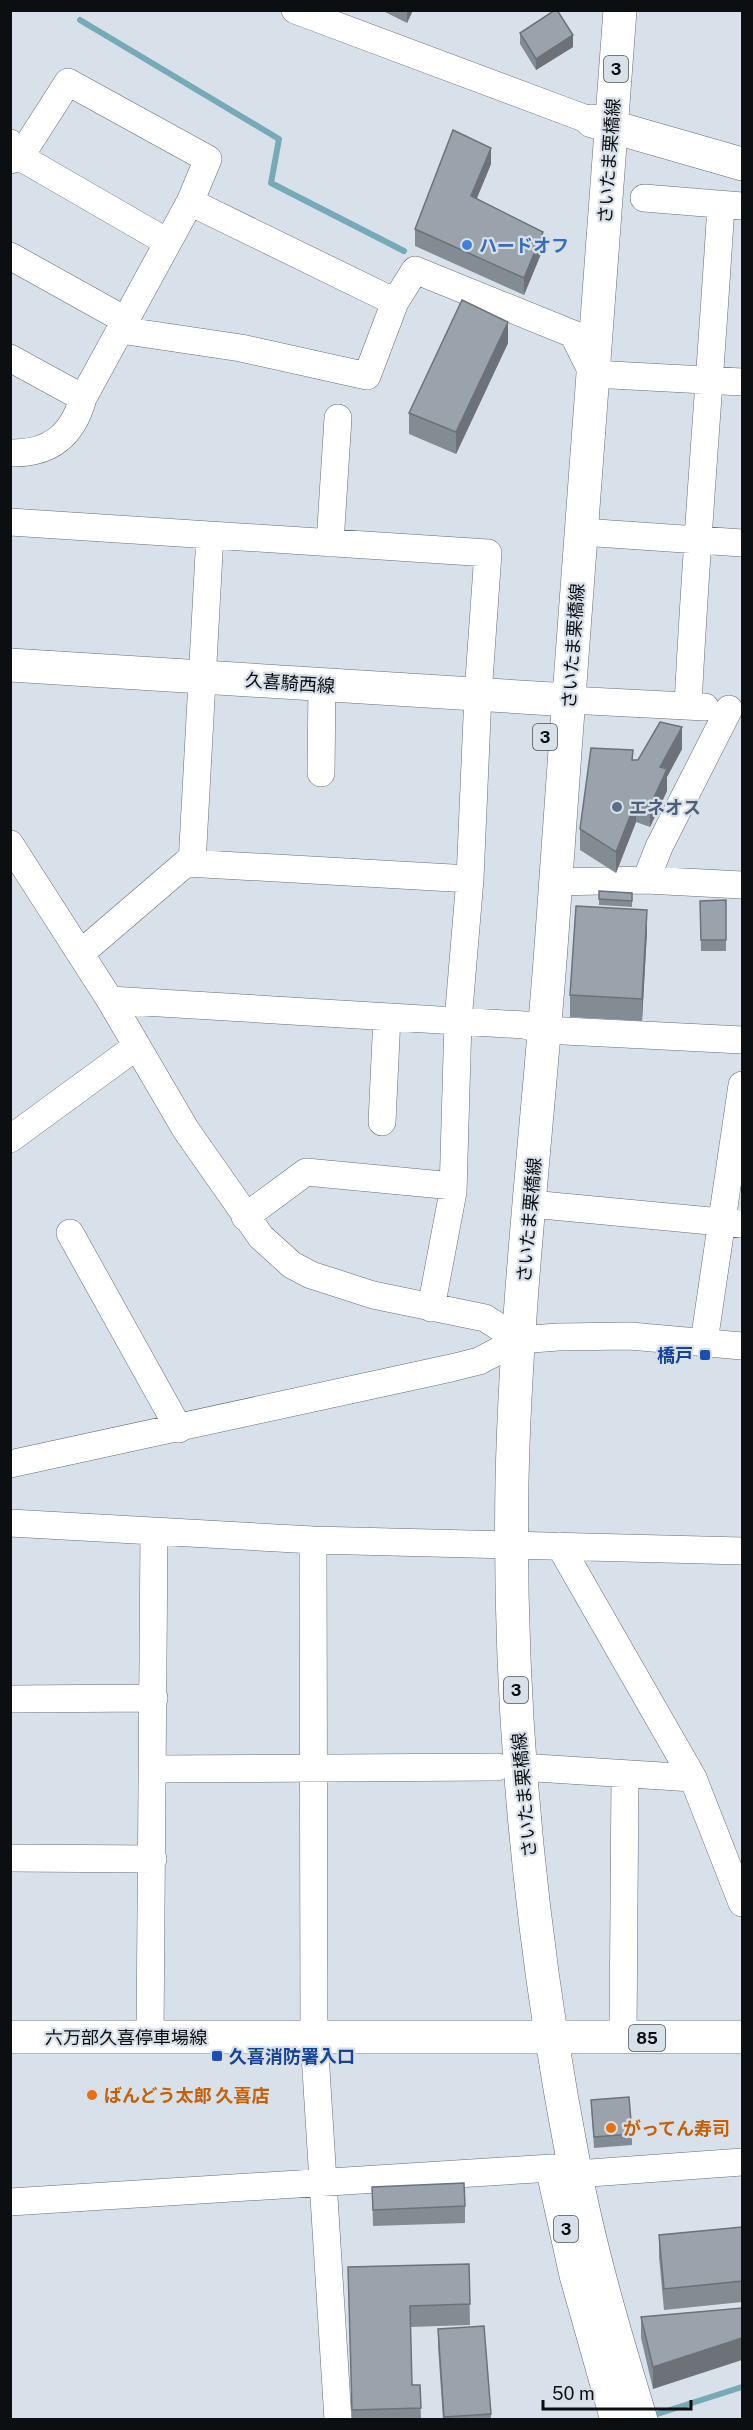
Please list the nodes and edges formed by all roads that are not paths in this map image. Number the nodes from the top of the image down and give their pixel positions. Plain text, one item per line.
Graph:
1 (295, 10) edge
2 (600, 10) edge
3 (620, 10) edge
4 (602, 124) junction
5 (14, 154) edge
6 (742, 164) edge
7 (644, 198) dead end
8 (190, 202) junction
9 (732, 205) edge
10 (167, 242) junction
11 (10, 256) edge
12 (395, 302) junction
13 (122, 325) junction
14 (573, 334) junction
15 (10, 358) edge
16 (593, 374) junction
17 (710, 380) junction
18 (742, 382) edge
19 (83, 398) junction
20 (338, 418) dead end
21 (10, 453) edge
22 (10, 522) edge
23 (582, 532) junction
24 (210, 535) junction
25 (696, 540) junction
26 (330, 543) junction
27 (742, 543) edge
28 (10, 665) edge
29 (202, 677) junction
30 (322, 685) junction
31 (478, 694) junction
32 (558, 699) junction
33 (688, 706) junction
34 (736, 709) edge
35 (321, 773) dead end
36 (10, 844) edge
37 (192, 864) junction
38 (470, 879) junction
39 (646, 880) junction
40 (556, 882) junction
41 (742, 885) edge
42 (81, 953) junction
43 (110, 1000) junction
44 (387, 1017) junction
45 (458, 1021) junction
46 (535, 1027) junction
47 (742, 1040) edge
48 (137, 1046) junction
49 (742, 1085) edge
50 (382, 1122) dead end
51 (10, 1138) edge
52 (453, 1186) junction
53 (531, 1204) junction
54 (245, 1217) junction
55 (732, 1223) edge
56 (70, 1233) dead end
57 (431, 1308) junction
58 (507, 1340) junction
59 (704, 1342) junction
60 (742, 1346) edge
61 (179, 1429) junction
62 (10, 1464) edge
63 (10, 1523) edge
64 (154, 1532) junction
65 (313, 1540) junction
66 (501, 1543) junction
67 (560, 1546) junction
68 (742, 1551) edge
69 (154, 1698) junction
70 (10, 1699) edge
71 (509, 1767) junction
72 (313, 1768) junction
73 (153, 1769) junction
74 (625, 1774) junction
75 (693, 1778) junction
76 (10, 1858) edge
77 (153, 1858) junction
78 (742, 1903) edge
79 (10, 2037) edge
80 (541, 2037) junction
81 (742, 2037) edge
82 (150, 2038) junction
83 (314, 2038) junction
84 (623, 2038) junction
85 (742, 2162) edge
86 (564, 2171) junction
87 (321, 2183) junction
88 (10, 2202) edge
89 (338, 2420) edge
90 (617, 2420) edge
91 (641, 2420) edge

1 - 4 street
2 - 4 main road, さいたま栗橋線 / 3
3 - 4 main road, さいたま栗橋線 / 3
4 - 6 main road
4 - 14 main road, さいたま栗橋線 / 3
4 - 16 main road, さいたま栗橋線 / 3
5 - 8 street
5 - 10 street
7 - 9 street
8 - 10 street
8 - 12 street
9 - 17 street
10 - 13 street
11 - 13 street
12 - 13 street
12 - 14 street
13 - 19 street
14 - 16 street
14 - 32 main road, さいたま栗橋線 / 3
15 - 19 street
16 - 17 street
16 - 23 main road, さいたま栗橋線 / 3
17 - 18 street
17 - 25 street
19 - 21 street
20 - 26 street
22 - 24 street
23 - 25 street
23 - 32 main road, さいたま栗橋線 / 3
24 - 26 street
24 - 29 street
25 - 27 street
25 - 33 street
26 - 31 street
28 - 29 main road, 久喜騎西線
29 - 30 main road, 久喜騎西線
29 - 37 street
30 - 31 main road, 久喜騎西線
30 - 35 street
31 - 32 main road, 久喜騎西線
31 - 38 street
32 - 33 street
32 - 40 main road, さいたま栗橋線 / 3
32 - 46 main road, さいたま栗橋線 / 3
33 - 34 street
34 - 39 street
36 - 42 street
37 - 38 street
37 - 42 street
38 - 45 street
39 - 40 street
39 - 41 street
40 - 46 main road, さいたま栗橋線 / 3
42 - 43 street
43 - 44 street
43 - 48 street
44 - 45 street
44 - 50 street
45 - 46 street
45 - 52 street
46 - 47 street
46 - 53 main road, さいたま栗橋線 / 3
46 - 58 main road, さいたま栗橋線 / 3
48 - 51 street
48 - 54 street
49 - 55 street
52 - 54 street
52 - 57 street
53 - 55 street
53 - 58 main road, さいたま栗橋線 / 3
54 - 57 street
55 - 59 street
56 - 61 street
57 - 58 street
58 - 59 street
58 - 61 street
58 - 66 main road, さいたま栗橋線 / 3
59 - 60 street
61 - 62 street
63 - 64 street
64 - 65 street
64 - 69 street
65 - 66 street
65 - 72 street
66 - 67 street
66 - 71 main road, さいたま栗橋線 / 3
67 - 68 street
67 - 75 street
69 - 70 street
69 - 73 street
71 - 72 street
71 - 74 street
71 - 80 main road, さいたま栗橋線 / 3
72 - 73 street
72 - 83 street
73 - 77 street
74 - 75 street
74 - 84 street
75 - 78 street
76 - 77 street
77 - 82 street
79 - 82 main road, 六万部久喜停車場線
80 - 83 main road, 六万部久喜停車場線
80 - 84 main road, 85
80 - 86 main road, さいたま栗橋線 / 3
81 - 84 main road, 85
82 - 83 main road, 六万部久喜停車場線
83 - 87 street
85 - 86 street
86 - 87 street
86 - 90 main road, さいたま栗橋線 / 3
86 - 91 main road, さいたま栗橋線 / 3
87 - 88 street
87 - 89 street

